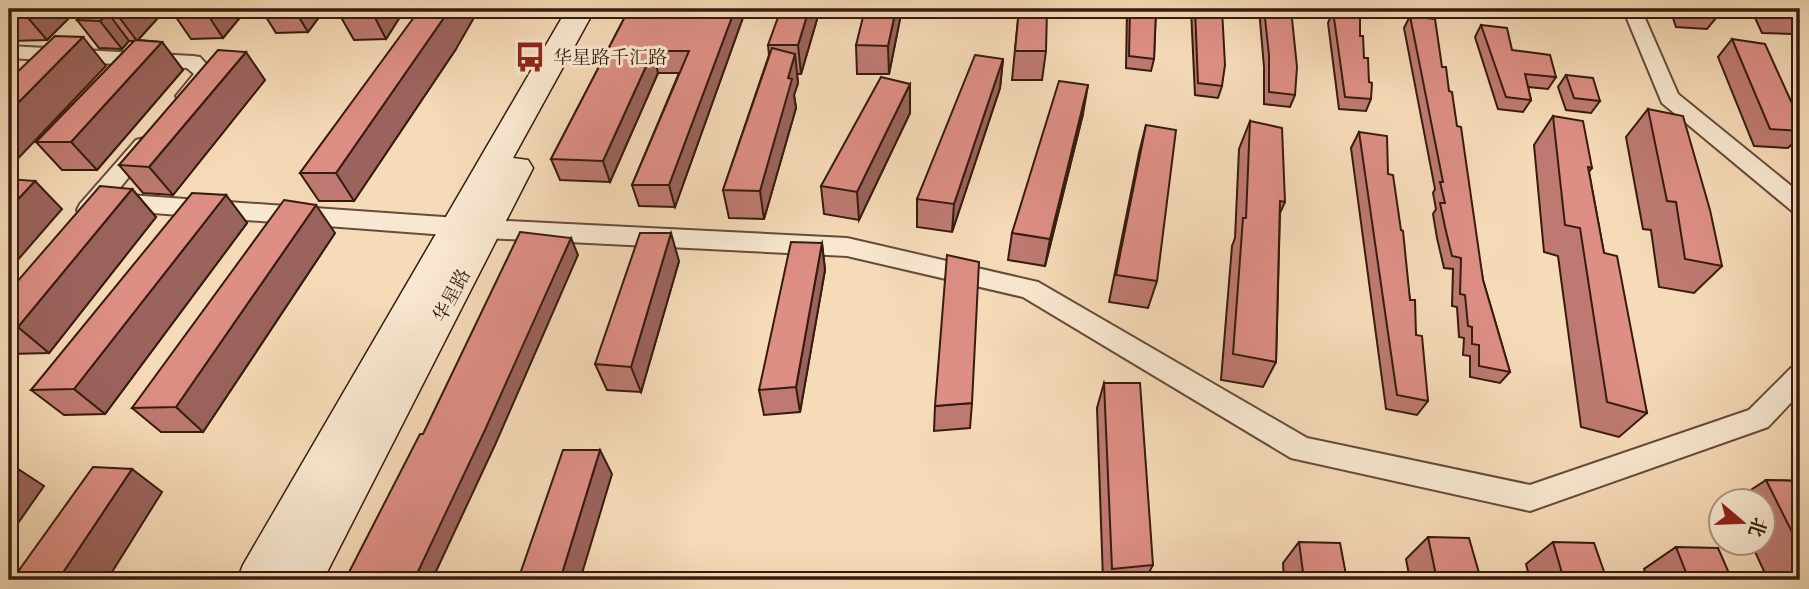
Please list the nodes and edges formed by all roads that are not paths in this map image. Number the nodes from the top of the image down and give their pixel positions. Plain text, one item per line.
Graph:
1 (581, 9) edge
2 (598, 9) edge
3 (1632, 9) edge
4 (9, 52) edge
5 (96, 201) junction
6 (1800, 205) edge
7 (472, 228) junction
8 (70, 232) edge
9 (1800, 376) edge
10 (258, 580) edge
11 (300, 580) edge

1 - 7 street
2 - 7 street, 华星路
3 - 6 street
4 - 5 street
5 - 7 street
5 - 8 street
7 - 9 street
7 - 10 street
7 - 11 street, 华星路

